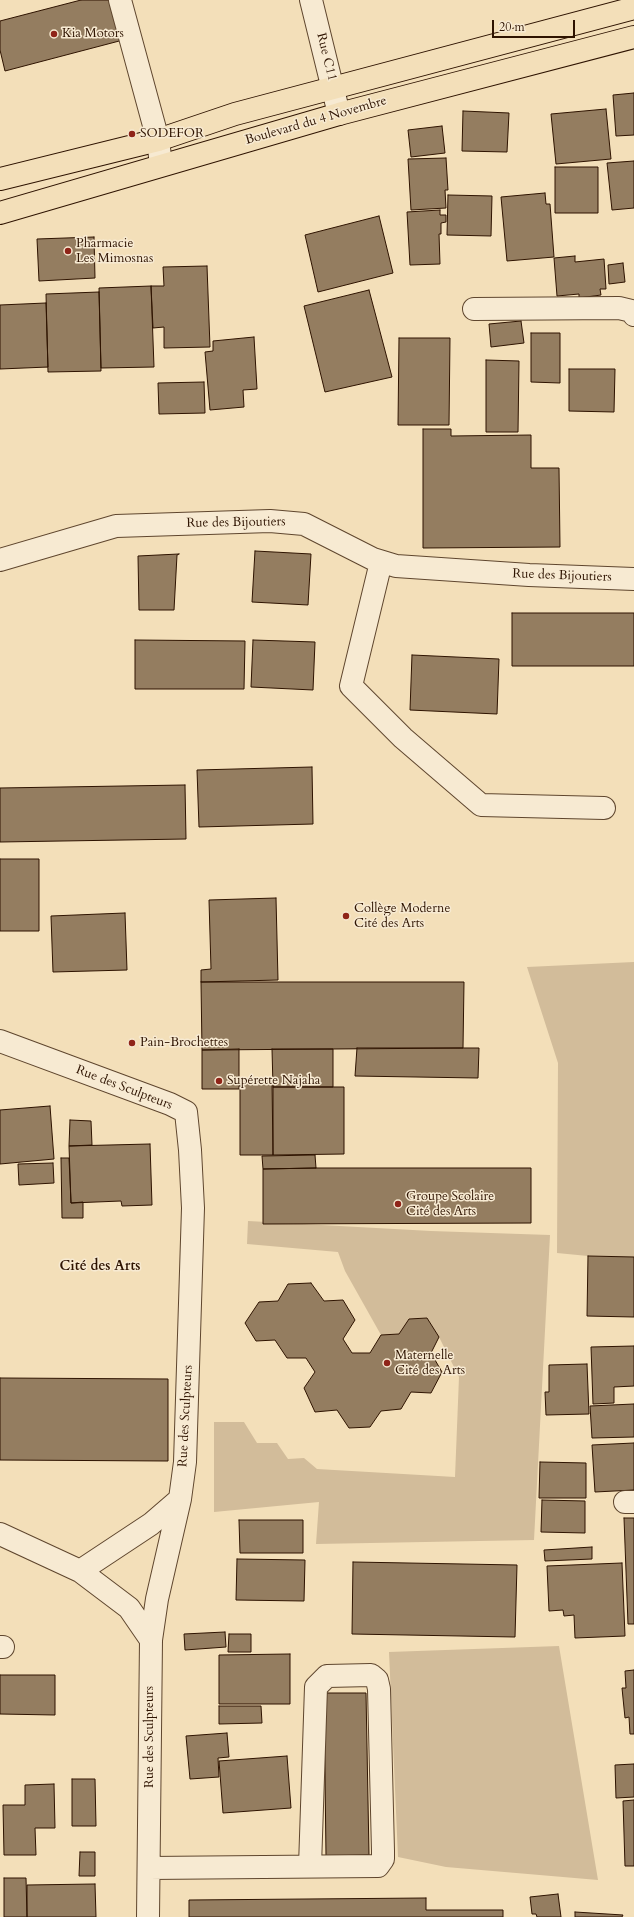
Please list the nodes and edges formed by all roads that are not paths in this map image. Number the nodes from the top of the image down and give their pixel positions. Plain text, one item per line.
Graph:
1 (120, 0) edge
2 (311, 0) edge
3 (634, 8) edge
4 (634, 36) edge
5 (334, 87) junction
6 (339, 114) junction
7 (158, 140) junction
8 (161, 164) junction
9 (0, 179) edge
10 (0, 213) edge
11 (474, 309) dead end
12 (634, 315) edge
13 (0, 560) edge
14 (381, 562) junction
15 (634, 579) edge
16 (604, 808) dead end
17 (0, 1041) edge
18 (180, 1499) junction
19 (0, 1534) edge
20 (80, 1571) junction
21 (150, 1640) junction
22 (310, 1866) junction
23 (149, 1868) junction
24 (148, 1917) edge

1 - 7 street
2 - 5 street, Rue C11
3 - 5 main road, Boulevard du 4 Novembre
4 - 6 main road, Boulevard du 4 Novembre
5 - 6 street, Rue C11
5 - 7 main road, Boulevard du 4 Novembre
6 - 8 main road, Boulevard du 4 Novembre
7 - 8 street
7 - 9 main road, Boulevard du 4 Novembre
8 - 10 main road, Boulevard du 4 Novembre
11 - 12 street
13 - 14 street, Rue des Bijoutiers
14 - 15 street, Rue des Bijoutiers
14 - 16 street
17 - 18 street, Rue des Sculpteurs
18 - 20 street
18 - 21 street, Rue des Sculpteurs
19 - 20 street
20 - 21 street
21 - 23 street, Rue des Sculpteurs
22 - 22 street
22 - 23 street
23 - 24 street, Rue des Sculpteurs

